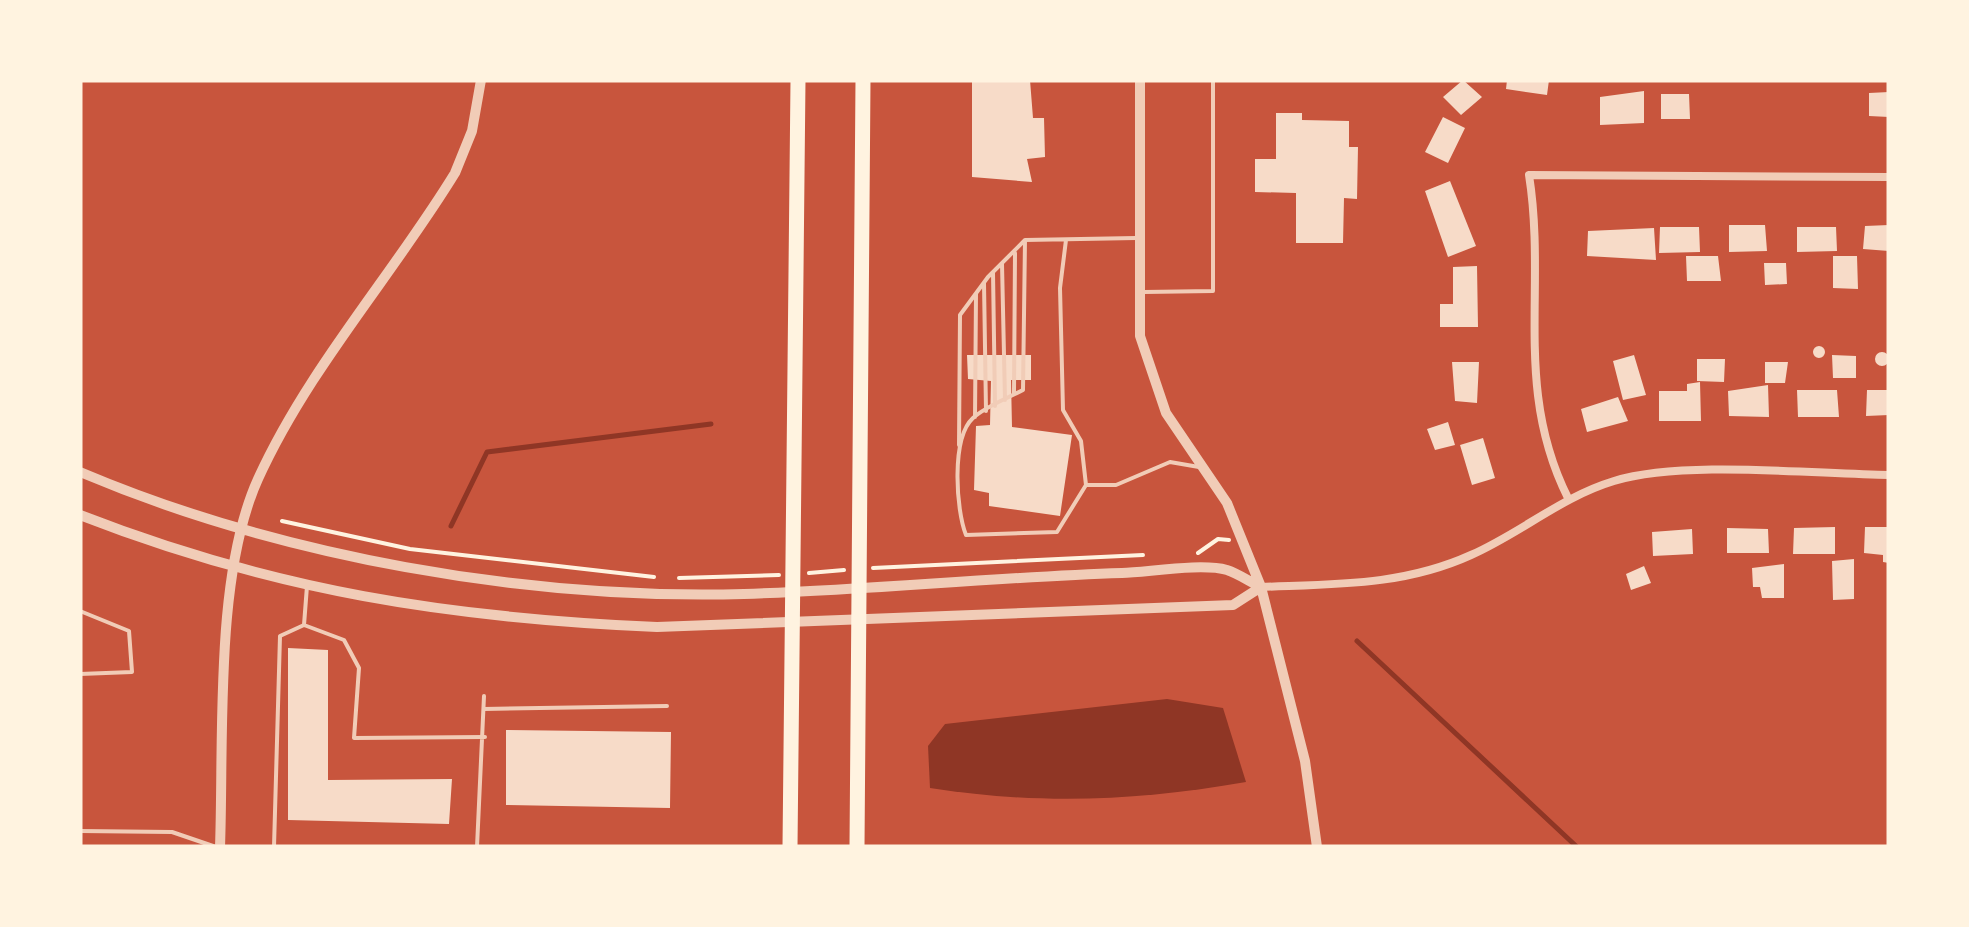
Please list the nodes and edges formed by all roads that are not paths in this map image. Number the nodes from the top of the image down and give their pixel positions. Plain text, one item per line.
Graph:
1 (481, 80) edge
2 (798, 80) edge
3 (863, 80) edge
4 (1140, 80) edge
5 (1214, 80) edge
6 (1889, 178) edge
7 (1138, 238) junction
8 (1066, 239) junction
9 (1026, 240) junction
10 (1014, 252) junction
11 (1002, 264) junction
12 (993, 272) junction
13 (984, 283) junction
14 (1138, 292) junction
15 (976, 294) junction
16 (1014, 395) junction
17 (1005, 400) junction
18 (995, 406) junction
19 (986, 412) junction
20 (975, 417) junction
21 (959, 450) junction
22 (1201, 467) junction
23 (80, 472) edge
24 (1889, 475) edge
25 (1086, 485) junction
26 (1568, 498) junction
27 (80, 515) edge
28 (241, 530) junction
29 (232, 569) junction
30 (307, 586) junction
31 (1261, 587) junction
32 (80, 611) edge
33 (304, 625) junction
34 (80, 674) edge
35 (484, 696) dead end
36 (667, 706) dead end
37 (484, 709) junction
38 (484, 738) junction
39 (80, 831) edge
40 (218, 847) edge
41 (274, 847) edge
42 (477, 847) edge
43 (790, 847) edge
44 (857, 847) edge
45 (1316, 847) edge

1 - 28 street
2 - 43 highway
3 - 44 highway
4 - 7 street
5 - 14 lane
6 - 26 street
7 - 8 lane
7 - 14 street
8 - 9 lane
8 - 25 lane
9 - 10 lane
9 - 16 lane
10 - 11 lane
10 - 16 lane
11 - 12 lane
11 - 17 lane
12 - 13 lane
12 - 18 lane
13 - 15 lane
13 - 19 lane
14 - 22 street
15 - 20 lane
15 - 21 lane
16 - 17 lane
17 - 18 lane
18 - 19 lane
19 - 20 lane
20 - 21 lane
21 - 25 lane
22 - 25 lane
22 - 31 street
23 - 28 street
24 - 26 street
26 - 31 street
27 - 29 street
28 - 29 street
28 - 31 street
29 - 30 street
29 - 40 street
30 - 31 street
30 - 33 lane
31 - 45 street
32 - 34 lane
33 - 38 lane
33 - 41 lane
35 - 37 lane
36 - 37 lane
37 - 38 lane
38 - 42 lane
39 - 40 lane

